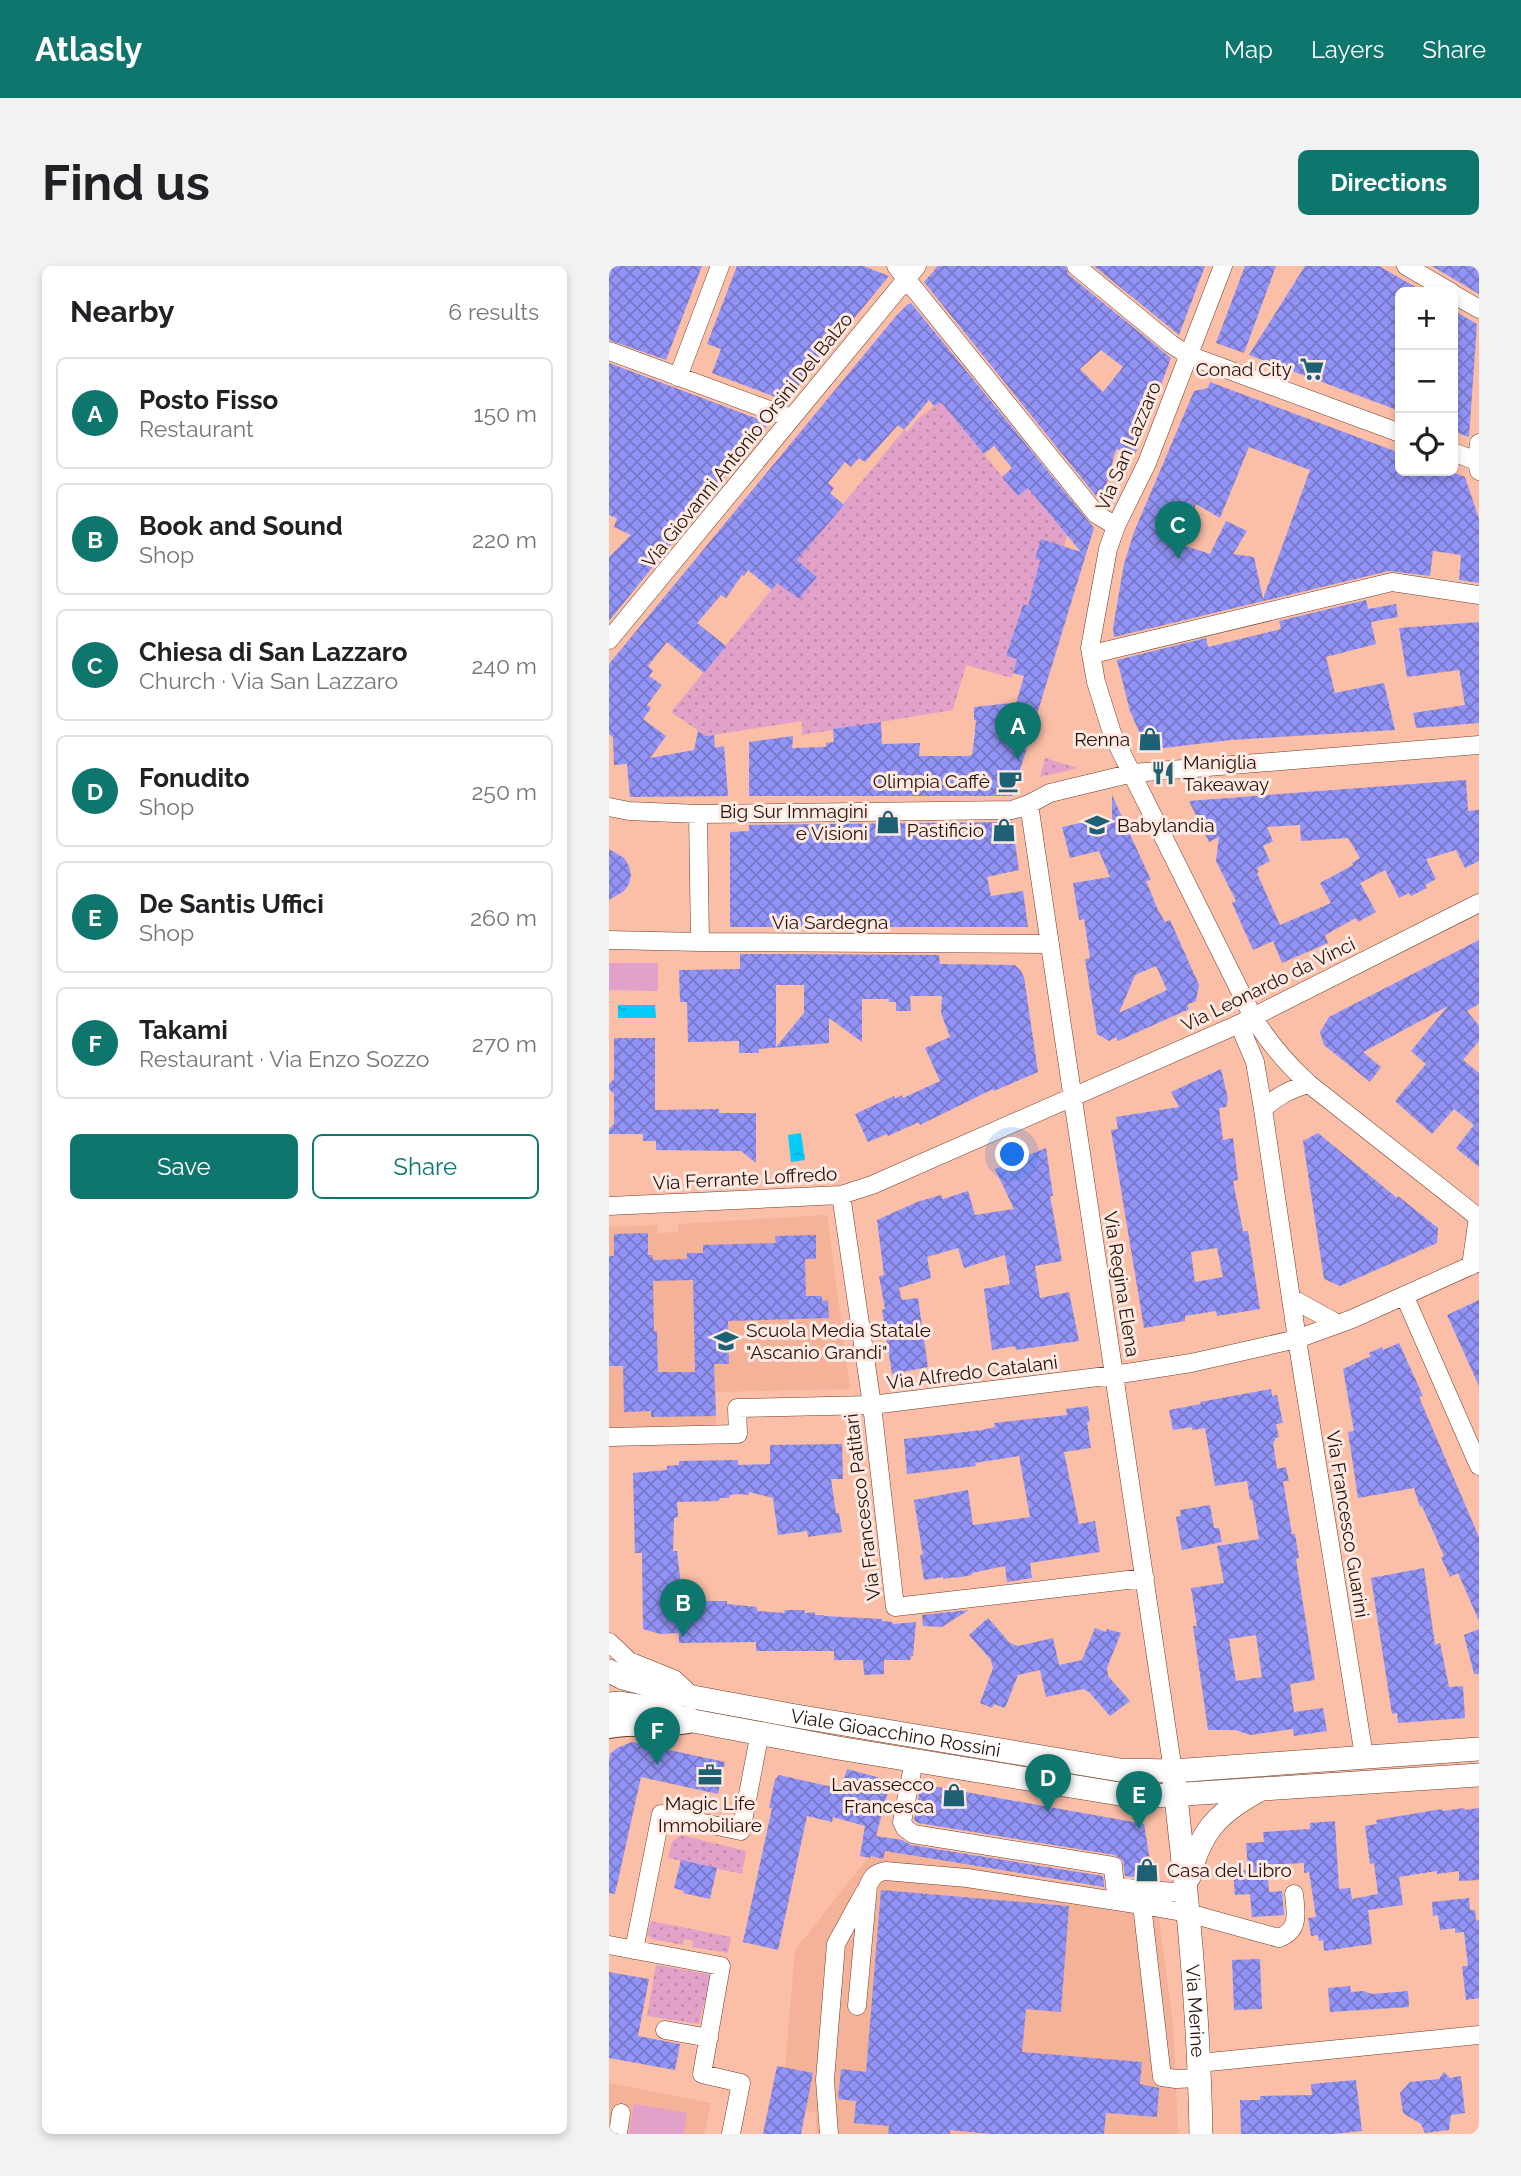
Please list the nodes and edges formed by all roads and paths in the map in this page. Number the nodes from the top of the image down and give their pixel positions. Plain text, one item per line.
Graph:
1 (720, 266) edge
2 (1076, 266) edge
3 (1223, 266) edge
4 (1406, 266) edge
5 (907, 270) edge
6 (1442, 287) edge
7 (1458, 297) edge
8 (1479, 309) edge
9 (609, 351) edge
10 (1188, 355) junction
11 (678, 377) junction
12 (791, 418) junction
13 (1395, 431) edge
14 (1458, 454) edge
15 (1478, 460) edge
16 (1116, 526) junction
17 (1479, 595) edge
18 (609, 640) edge
19 (1090, 648) junction
20 (1479, 745) edge
21 (1133, 773) junction
22 (1029, 804) junction
23 (609, 807) edge
24 (698, 814) junction
25 (1479, 903) edge
26 (609, 940) edge
27 (700, 942) junction
28 (1050, 944) junction
29 (1246, 1021) junction
30 (1308, 1084) junction
31 (1073, 1097) junction
32 (1263, 1109) junction
33 (841, 1195) junction
34 (609, 1206) edge
35 (1479, 1217) edge
36 (1475, 1264) edge
37 (1405, 1297) junction
38 (1291, 1298) junction
39 (1338, 1324) junction
40 (1297, 1339) junction
41 (1114, 1375) junction
42 (871, 1405) junction
43 (609, 1437) edge
44 (1479, 1466) edge
45 (1145, 1578) junction
46 (609, 1642) edge
47 (609, 1671) edge
48 (609, 1704) edge
49 (691, 1708) junction
50 (609, 1725) edge
51 (761, 1732) junction
52 (1479, 1749) edge
53 (1364, 1756) junction
54 (914, 1761) junction
55 (1173, 1771) junction
56 (1479, 1775) edge
57 (1258, 1790) junction
58 (1176, 1796) junction
59 (868, 1886) junction
60 (1294, 1894) dead end
61 (1187, 1898) junction
62 (1142, 1905) junction
63 (609, 1945) edge
64 (634, 1950) junction
65 (857, 2006) dead end
66 (665, 2030) dead end
67 (1479, 2035) edge
68 (709, 2038) junction
69 (1199, 2071) junction
70 (621, 2113) dead end
71 (618, 2134) edge
72 (731, 2134) edge
73 (829, 2134) edge
74 (1201, 2134) edge

1 - 11 street
2 - 10 street
3 - 10 street, Via San Lazzaro
4 - 6 street
5 - 12 street, Via Giovanni Antonio Orsini Del Balzo
5 - 16 street
7 - 8 street
9 - 11 street
10 - 13 street
10 - 16 street, Via San Lazzaro
11 - 12 street
12 - 18 street, Via Giovanni Antonio Orsini Del Balzo
14 - 15 street
16 - 19 street, Via San Lazzaro
17 - 19 street
19 - 21 street
20 - 21 street
21 - 22 street
21 - 29 street
22 - 24 street
22 - 28 street, Via Regina Elena
23 - 24 street
24 - 27 street
25 - 29 street, Via Leonardo da Vinci
26 - 27 street, Via Sardegna
27 - 28 street, Via Sardegna
28 - 31 street, Via Regina Elena
29 - 30 street
29 - 31 street, Via Leonardo da Vinci
29 - 32 street, Via Francesco Guarini
30 - 32 street
30 - 35 street
31 - 33 street, Via Ferrante Loffredo
31 - 41 street, Via Regina Elena
32 - 38 street, Via Francesco Guarini
33 - 34 street, Via Ferrante Loffredo
33 - 42 street, Via Francesco Patitari
35 - 36 street
36 - 37 street, Via Alfredo Catalani
37 - 39 street, Via Alfredo Catalani
37 - 44 street
38 - 39 street
38 - 40 street, Via Francesco Guarini
39 - 40 street, Via Alfredo Catalani
40 - 41 street, Via Alfredo Catalani
40 - 53 street, Via Francesco Guarini
41 - 42 street, Via Alfredo Catalani
41 - 45 street, Via Regina Elena
42 - 43 street, Via Alfredo Catalani
42 - 45 street, Via Francesco Patitari
45 - 55 street, Via Regina Elena
46 - 49 street
47 - 49 main road, Viale Gioacchino Rossini
48 - 49 main road, Viale Gioacchino Rossini
49 - 50 highway
49 - 51 main road, Viale Gioacchino Rossini
49 - 55 main road, Viale Gioacchino Rossini
51 - 54 main road, Viale Gioacchino Rossini
51 - 64 street
52 - 53 main road, Viale Gioacchino Rossini
53 - 55 main road, Viale Gioacchino Rossini
54 - 58 main road, Viale Gioacchino Rossini
54 - 61 street
55 - 58 main road, Via Merine
56 - 57 main road, Viale Gioacchino Rossini
57 - 58 main road, Viale Gioacchino Rossini
57 - 61 main road, Via Merine
58 - 61 main road, Via Merine
59 - 62 street
59 - 65 street
59 - 73 street
60 - 61 street
61 - 62 street
61 - 69 main road, Via Merine
62 - 69 street
63 - 64 street
64 - 68 street
66 - 68 street
67 - 69 street
68 - 72 street
69 - 74 main road, Via Merine
70 - 71 street

